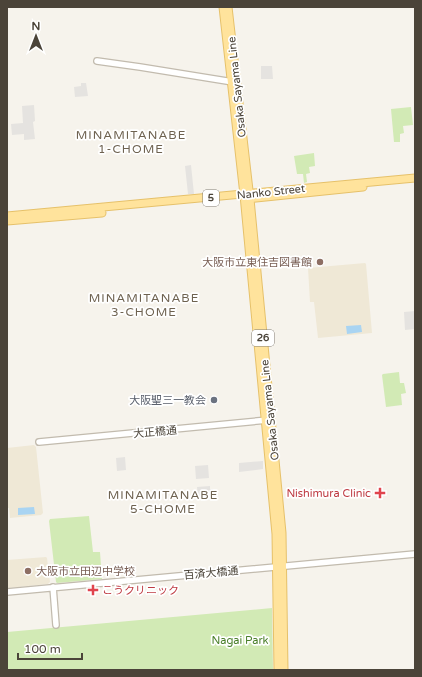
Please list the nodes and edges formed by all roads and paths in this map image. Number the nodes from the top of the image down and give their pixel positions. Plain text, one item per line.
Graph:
1 (223, 7) edge
2 (228, 7) edge
3 (97, 61) dead end
4 (234, 82) junction
5 (415, 178) edge
6 (415, 182) edge
7 (247, 197) junction
8 (7, 216) edge
9 (7, 220) edge
10 (268, 420) junction
11 (39, 442) dead end
12 (415, 554) edge
13 (280, 567) junction
14 (53, 588) junction
15 (7, 592) edge
16 (56, 625) dead end
17 (278, 670) edge
18 (284, 670) edge

1 - 4 main road, Osaka Sayama Line / 26
2 - 4 main road, Osaka Sayama Line / 26
3 - 4 street
4 - 7 main road, Osaka Sayama Line / 26
5 - 7 main road, Nanko Street / 5
6 - 7 main road, Nanko Street / 5
7 - 8 main road, Nanko Street / 5
7 - 9 main road, Nanko Street / 5
7 - 10 main road, Osaka Sayama Line / 26
10 - 11 street, 大正橋通
10 - 13 main road, Osaka Sayama Line / 26
12 - 13 street, 百済大橋通
13 - 14 street, 百済大橋通
13 - 17 main road, Osaka Sayama Line / 26
13 - 18 main road, Osaka Sayama Line / 26
14 - 15 street, 百済大橋通
14 - 16 street

